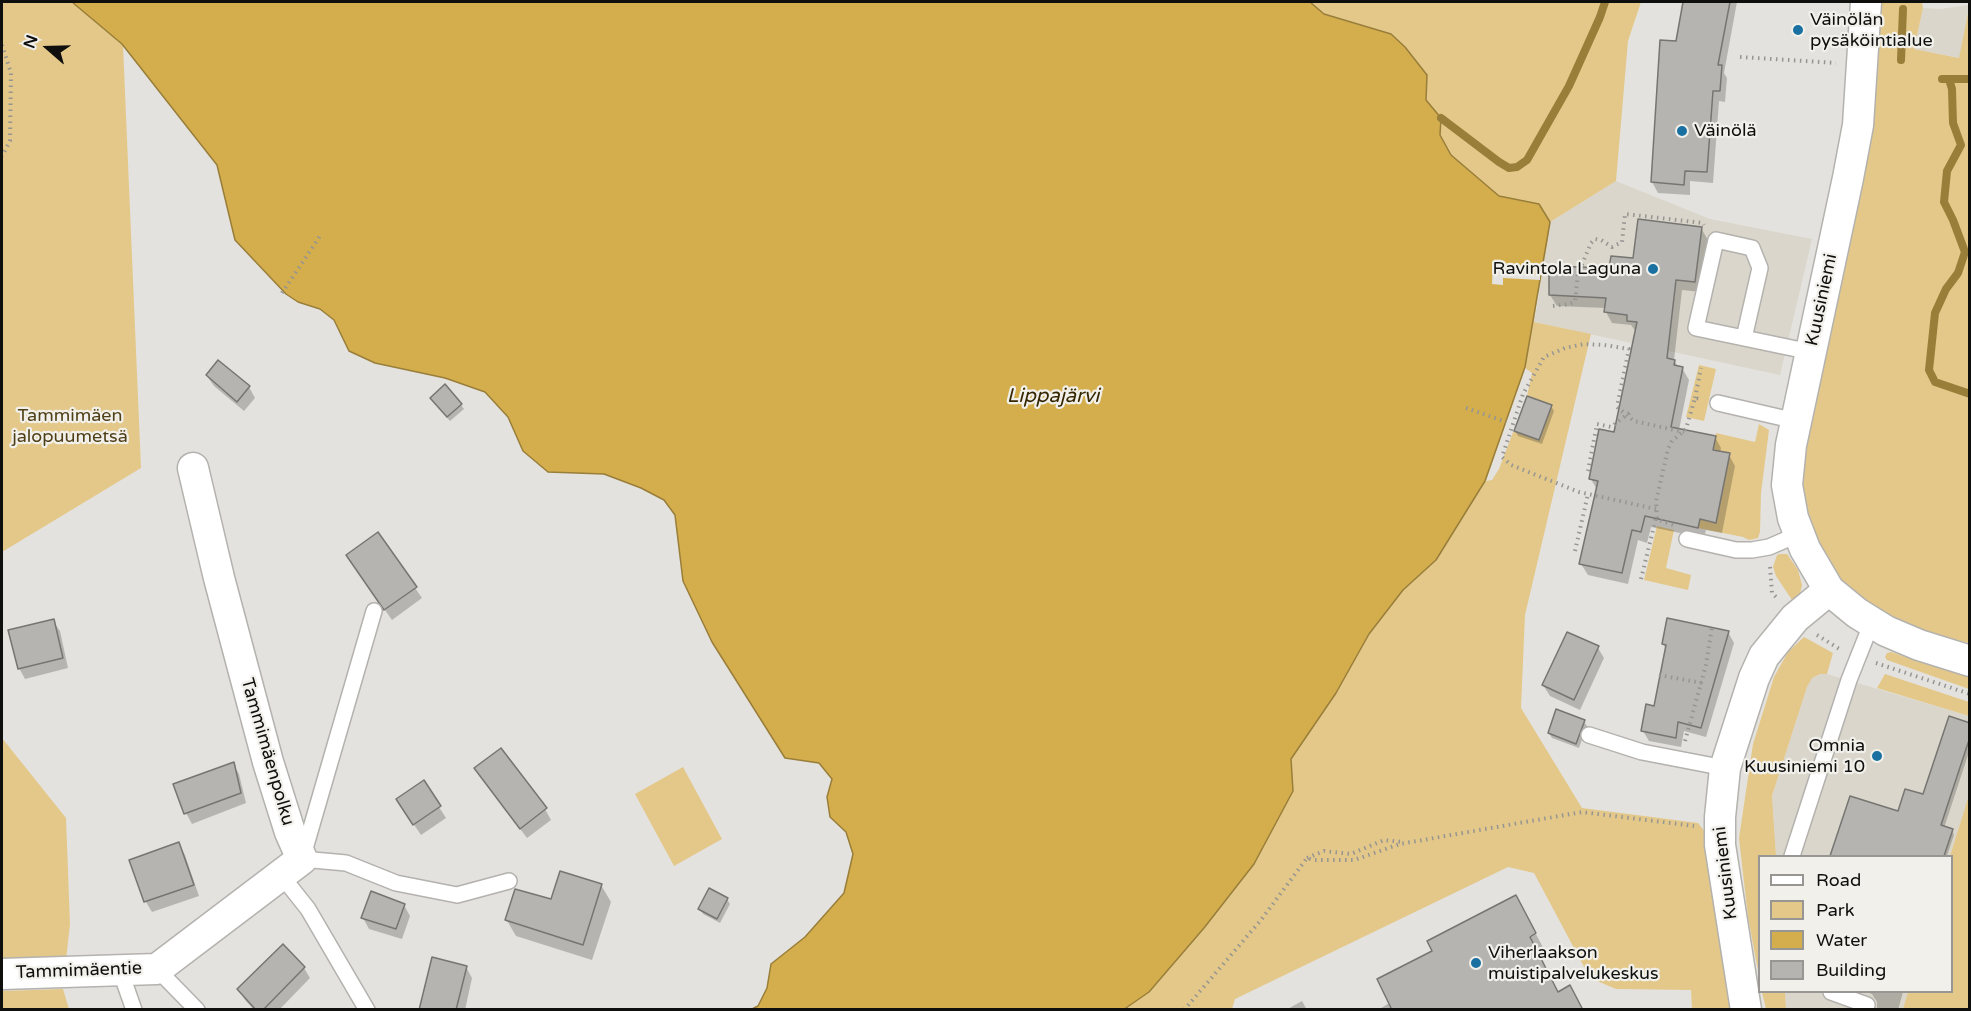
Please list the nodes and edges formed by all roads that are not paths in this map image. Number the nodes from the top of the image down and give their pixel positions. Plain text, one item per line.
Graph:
1 (1866, 2) edge
2 (1744, 338) junction
3 (1811, 352) junction
4 (1718, 403) road end
5 (1796, 421) junction
6 (193, 468) dead end
7 (1799, 534) junction
8 (1687, 539) road end
9 (1829, 590) junction
10 (374, 611) dead end
11 (1872, 622) junction
12 (1970, 661) edge
13 (1589, 735) dead end
14 (1725, 768) junction
15 (1792, 855) edge
16 (291, 867) junction
17 (509, 881) dead end
18 (157, 969) junction
19 (120, 970) junction
20 (2, 974) edge
21 (1834, 993) edge
22 (1867, 1005) dead end
23 (134, 1010) edge
24 (197, 1010) edge
25 (367, 1010) edge
26 (1746, 1010) edge

1 - 3 street, Kuusiniemi
2 - 2 lane
2 - 3 lane
3 - 5 street, Kuusiniemi
4 - 5 lane
5 - 7 street, Kuusiniemi
6 - 16 street, Tammimäenpolku
7 - 8 lane
7 - 9 street, Kuusiniemi
9 - 11 street, Kuusiniemi
9 - 14 street, Kuusiniemi
10 - 16 lane
11 - 12 street, Kuusiniemi
11 - 15 lane
13 - 14 lane
14 - 26 street, Kuusiniemi
16 - 17 lane
16 - 18 street
16 - 25 lane
18 - 19 street, Tammimäentie
18 - 24 lane
19 - 20 street, Tammimäentie
19 - 23 lane
21 - 22 lane

